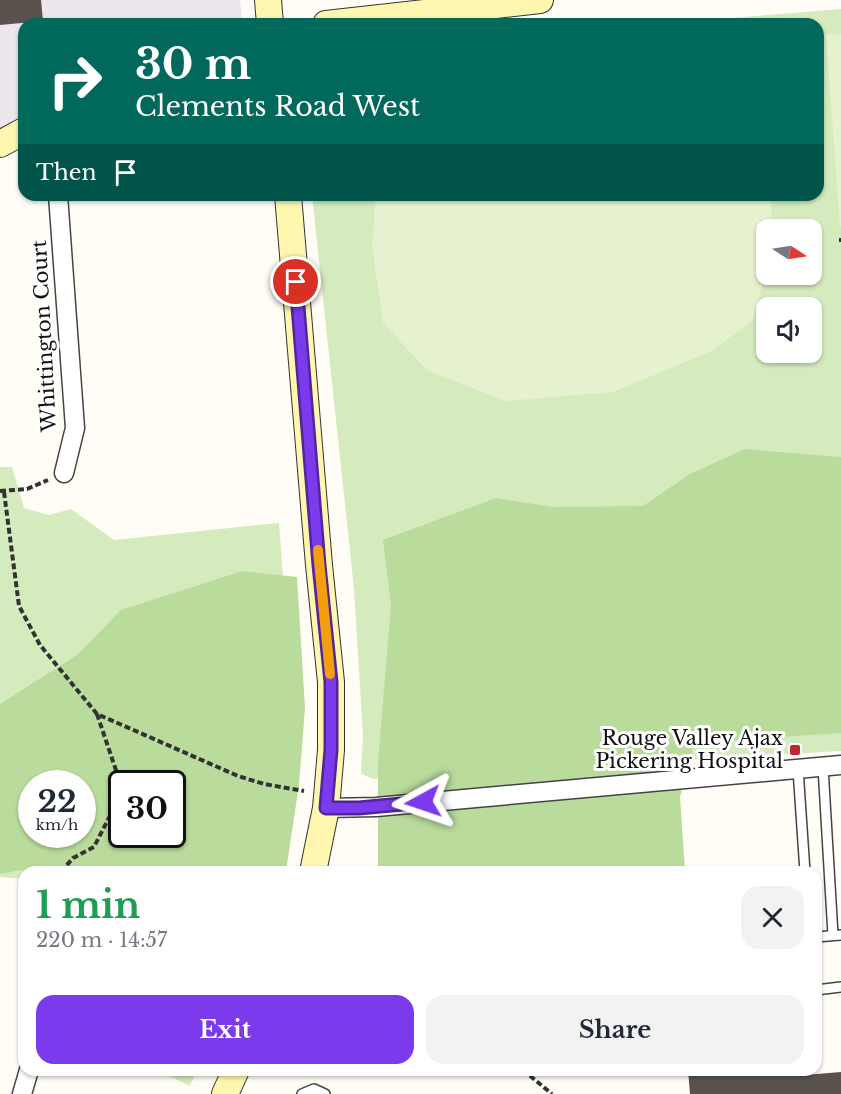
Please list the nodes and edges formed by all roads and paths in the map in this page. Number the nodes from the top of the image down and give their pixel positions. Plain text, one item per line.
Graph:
1 (268, 0) edge
2 (540, 0) edge
3 (270, 18) edge
4 (380, 18) edge
5 (18, 134) edge
6 (0, 144) edge
7 (58, 201) edge
8 (289, 201) edge
9 (64, 473) joint
10 (2, 492) edge
11 (97, 714) junction
12 (832, 766) edge
13 (798, 768) junction
14 (115, 770) edge
15 (304, 791) dead end
16 (326, 808) junction
17 (108, 818) edge
18 (66, 866) edge
19 (314, 866) edge
20 (805, 866) edge
21 (837, 935) edge
22 (822, 936) edge
23 (841, 987) edge
24 (822, 989) edge
25 (27, 1076) edge
26 (233, 1076) edge
27 (530, 1076) edge
28 (22, 1094) edge
29 (225, 1094) edge
30 (302, 1094) edge
31 (325, 1094) edge
32 (552, 1094) edge

1 - 3 street
2 - 4 street
5 - 6 street
7 - 9 street, Whittington Court
8 - 16 street
9 - 10 path
10 - 11 path
11 - 14 path
11 - 15 path
12 - 13 street
12 - 21 lane
13 - 16 street
13 - 20 lane
16 - 19 street
17 - 18 path
21 - 22 lane
23 - 24 lane
25 - 28 street
26 - 29 street
27 - 32 path
30 - 31 lane

